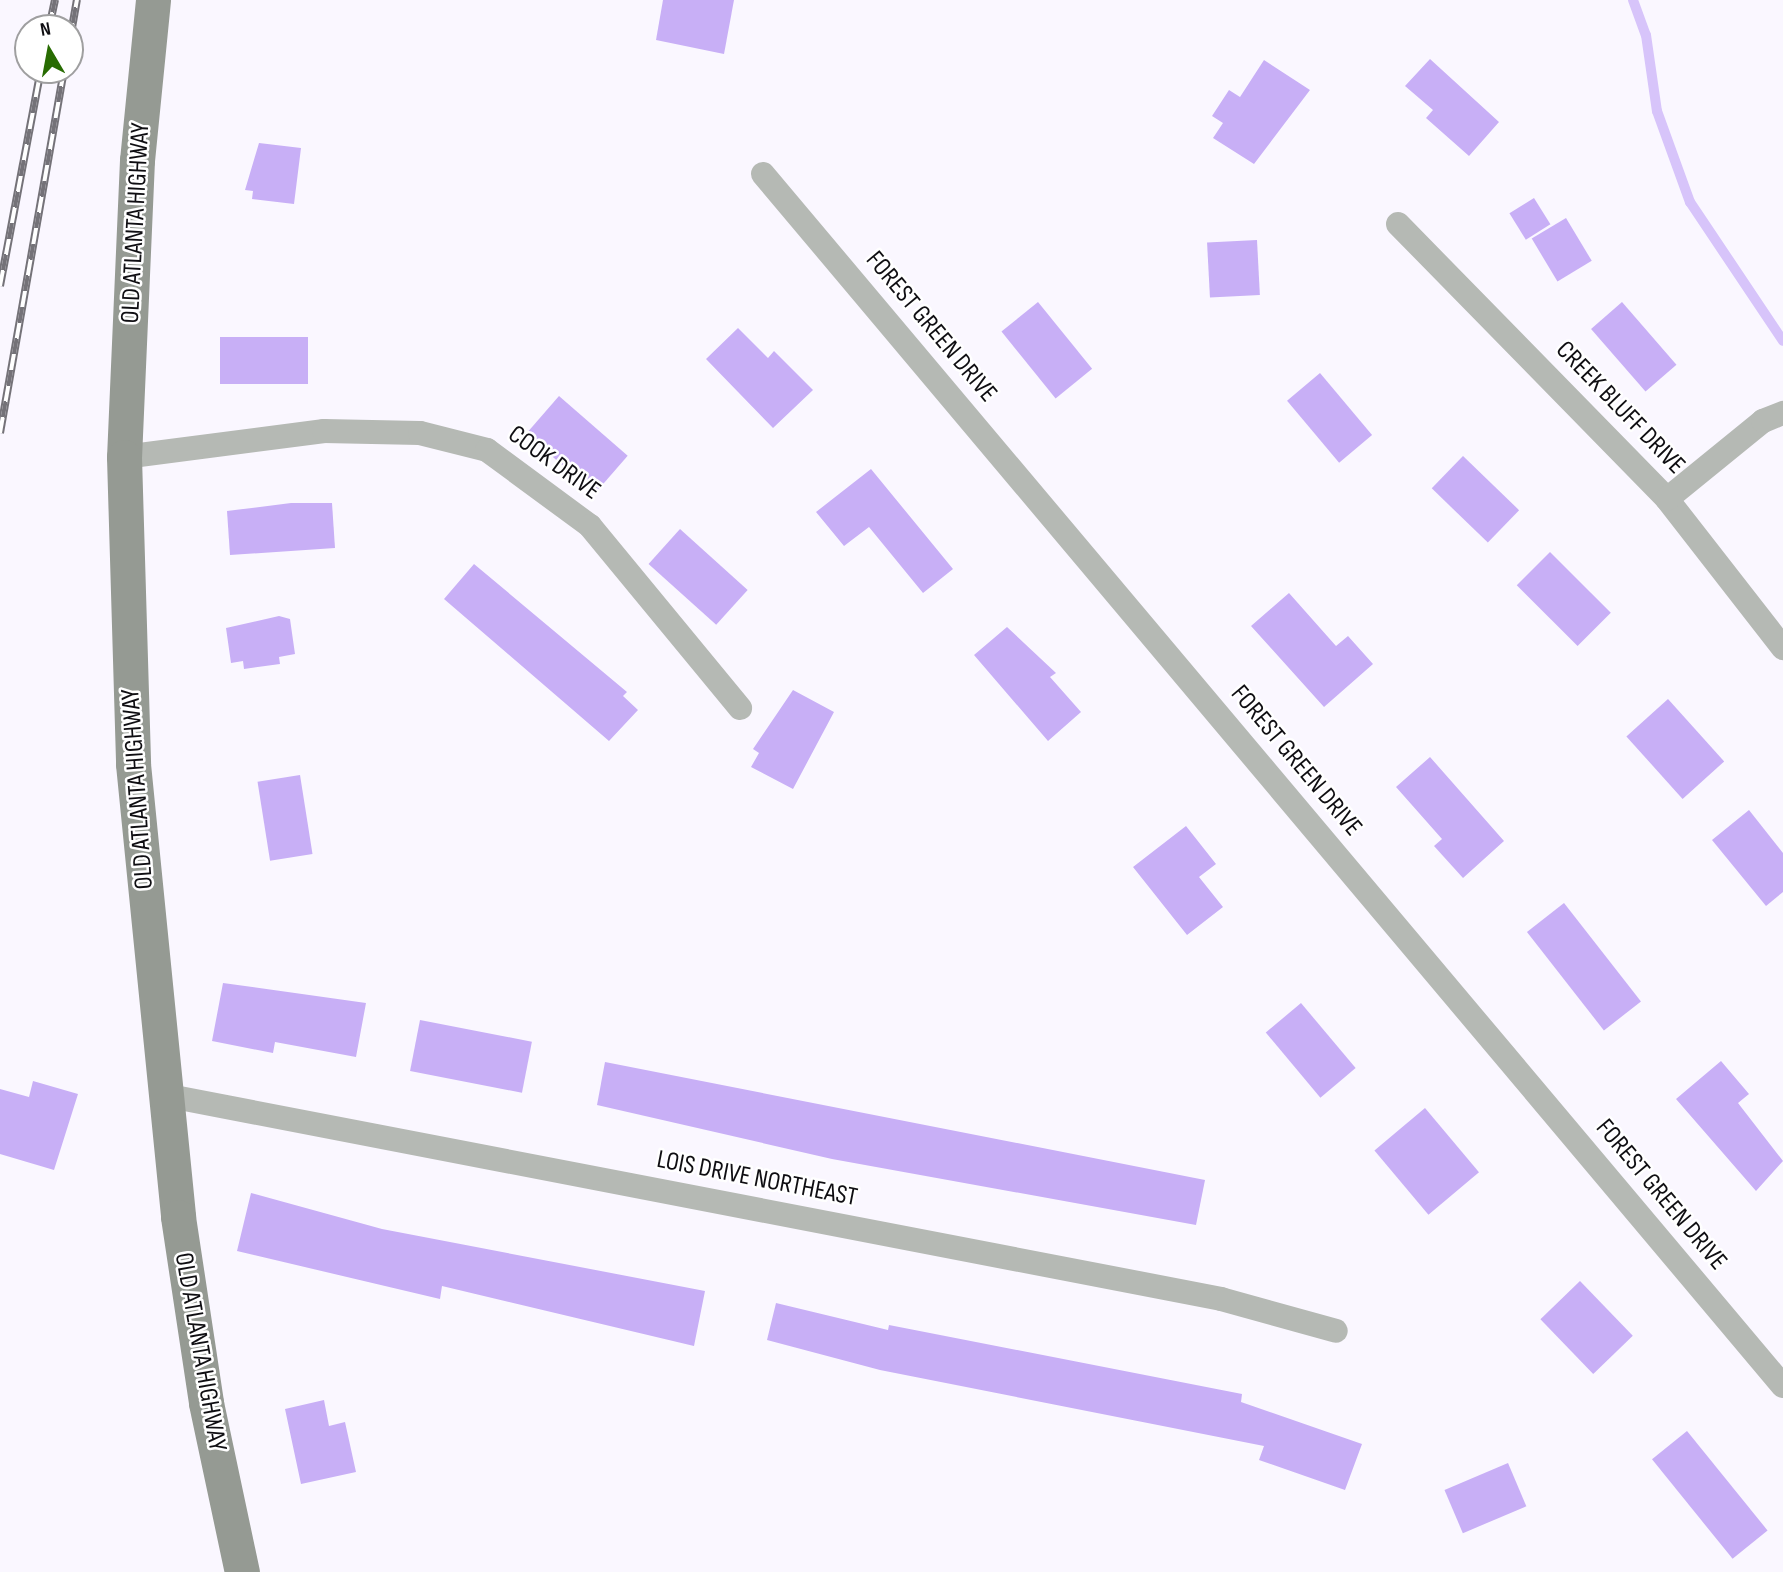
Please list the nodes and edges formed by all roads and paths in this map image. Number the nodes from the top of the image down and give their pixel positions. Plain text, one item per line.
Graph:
1 (153, 0) edge
2 (763, 174) dead end
3 (1398, 224) dead end
4 (1783, 413) edge
5 (124, 457) junction
6 (1667, 499) junction
7 (1783, 648) edge
8 (740, 708) dead end
9 (164, 1095) junction
10 (1336, 1331) dead end
11 (1783, 1386) edge
12 (242, 1572) edge

1 - 5 street, OLD ATLANTA HIGHWAY
2 - 11 street, FOREST GREEN DRIVE
3 - 6 street, CREEK BLUFF DRIVE
4 - 6 street
5 - 8 street, COOK DRIVE
5 - 9 street, OLD ATLANTA HIGHWAY
6 - 7 street, CREEK BLUFF DRIVE
9 - 10 street, LOIS DRIVE NORTHEAST
9 - 12 street, OLD ATLANTA HIGHWAY

